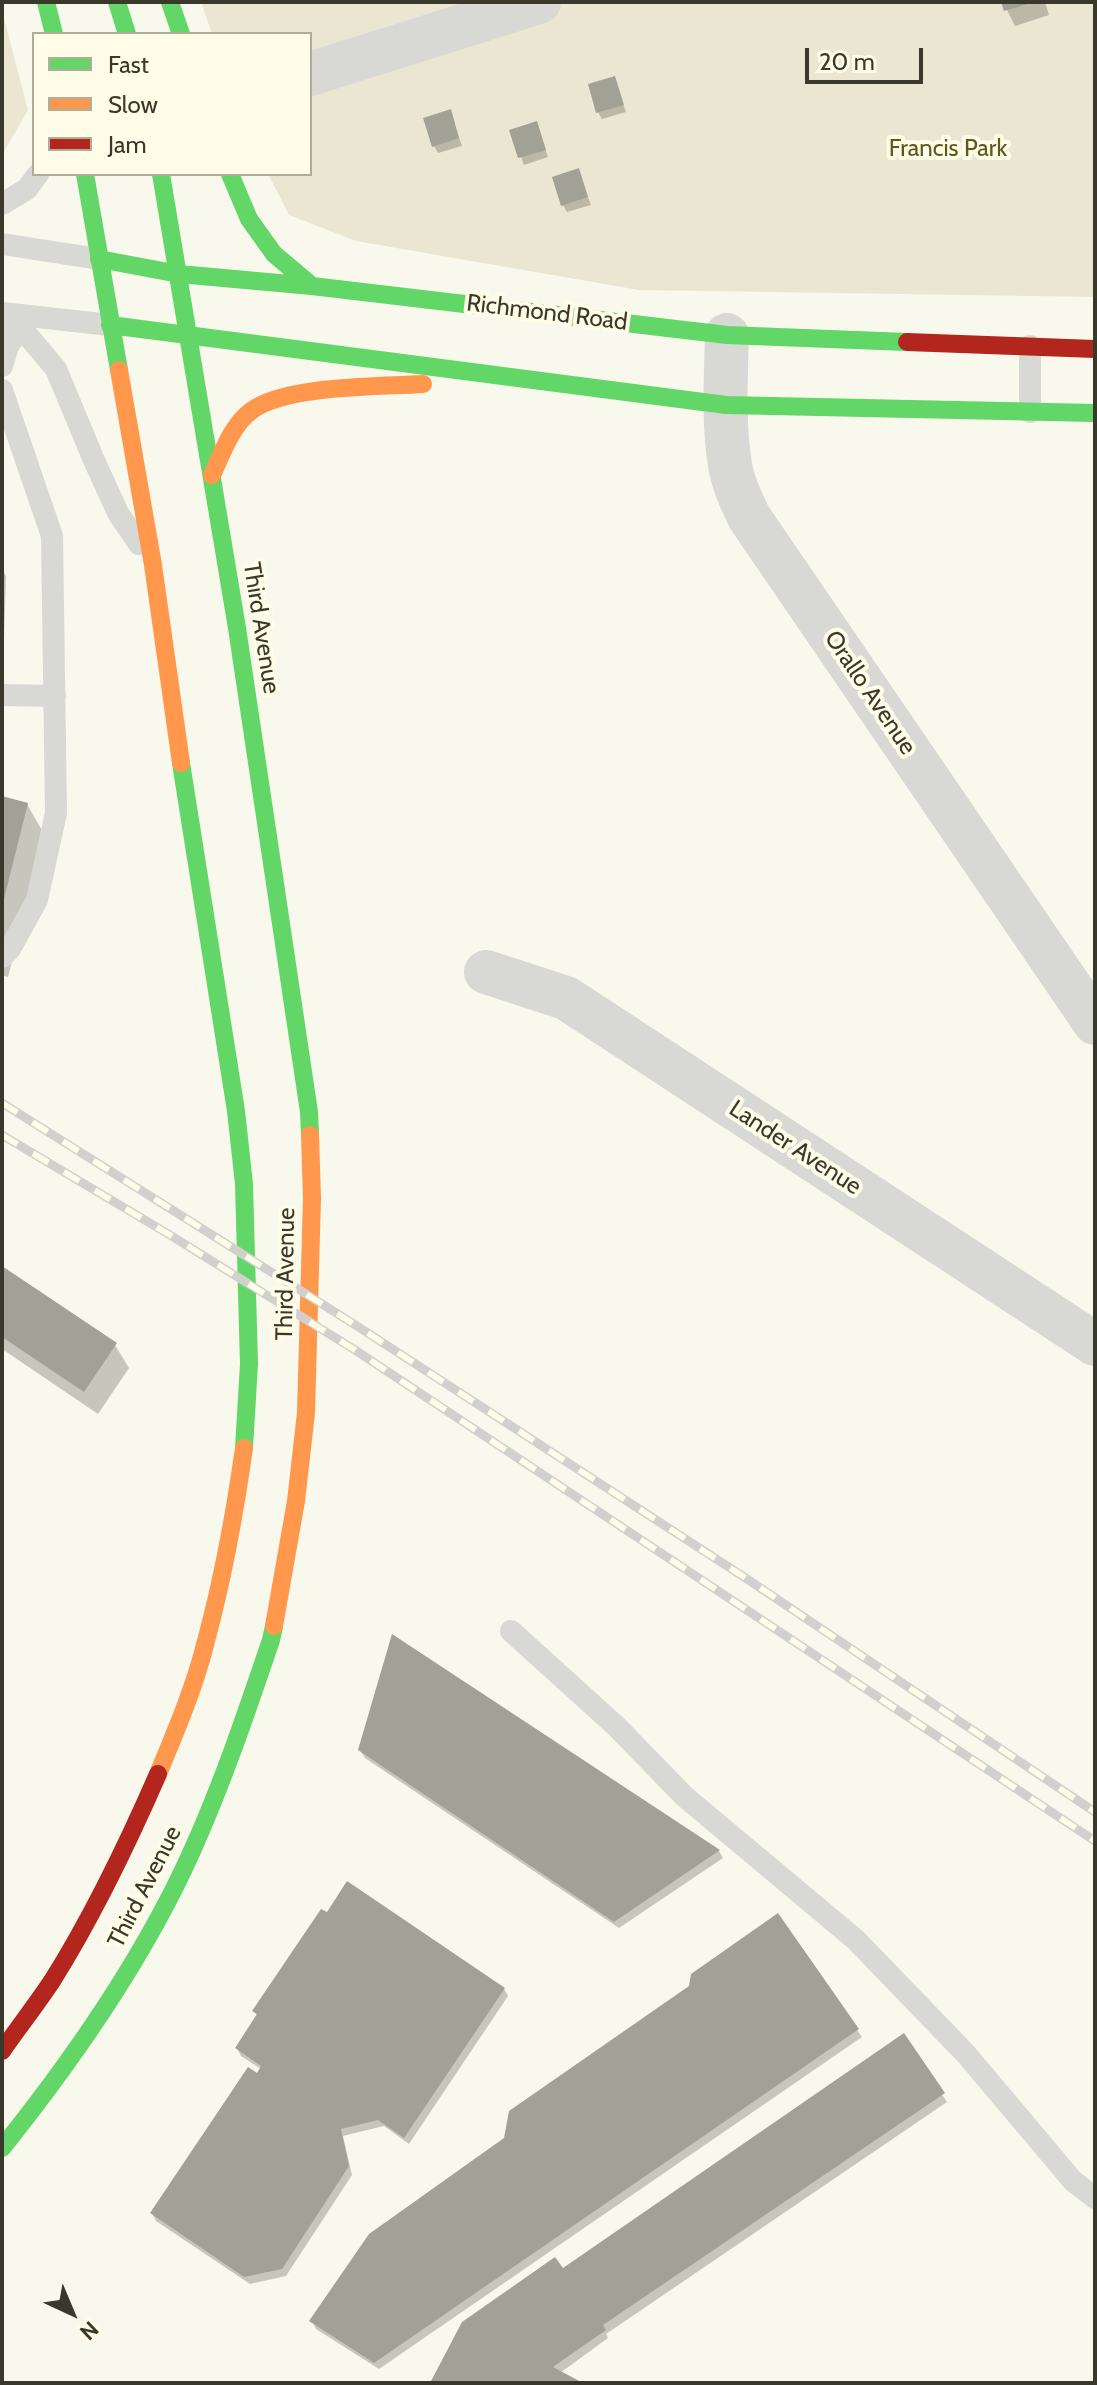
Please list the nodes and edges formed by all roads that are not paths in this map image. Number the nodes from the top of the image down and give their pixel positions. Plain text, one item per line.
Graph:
1 (46, 2) edge
2 (117, 2) edge
3 (170, 2) edge
4 (539, 2) edge
5 (54, 32) edge
6 (126, 32) edge
7 (180, 32) edge
8 (312, 73) edge
9 (37, 176) edge
10 (85, 176) edge
11 (161, 176) edge
12 (231, 176) edge
13 (2, 204) edge
14 (2, 244) edge
15 (99, 259) junction
16 (179, 274) junction
17 (312, 286) junction
18 (8, 320) edge
19 (110, 325) junction
20 (188, 335) junction
21 (727, 335) junction
22 (1030, 346) junction
23 (1095, 349) edge
24 (2, 366) edge
25 (505, 377) junction
26 (2, 390) edge
27 (726, 405) junction
28 (1030, 412) junction
29 (1095, 413) edge
30 (212, 475) junction
31 (153, 565) junction
32 (2, 695) edge
33 (55, 696) junction
34 (2, 957) edge
35 (486, 972) dead end
36 (1095, 1023) edge
37 (1095, 1344) edge
38 (511, 1631) dead end
39 (2, 2051) edge
40 (2, 2148) edge
41 (1095, 2198) edge

1 - 5 main road
2 - 6 main road
3 - 7 main road
4 - 8 street
9 - 13 lane
10 - 15 main road, Third Avenue
11 - 16 main road, Third Avenue
12 - 17 main road
14 - 15 lane, Richmond Road
15 - 16 main road, Richmond Road
15 - 19 main road, Third Avenue
16 - 17 main road, Richmond Road
16 - 20 main road, Third Avenue
17 - 21 main road, Richmond Road
18 - 19 lane
18 - 24 lane
18 - 31 lane
19 - 20 main road
19 - 31 main road, Third Avenue
20 - 25 main road
20 - 30 main road, Third Avenue
21 - 22 main road, Richmond Road
21 - 27 street, Orallo Avenue
22 - 23 main road, Richmond Road
22 - 28 lane
25 - 27 main road
25 - 30 main road
26 - 33 lane
27 - 28 main road
27 - 36 street, Orallo Avenue
28 - 29 main road
30 - 40 main road, Third Avenue
31 - 39 main road, Third Avenue
32 - 33 lane
33 - 34 lane
35 - 37 street, Lander Avenue
38 - 41 lane

